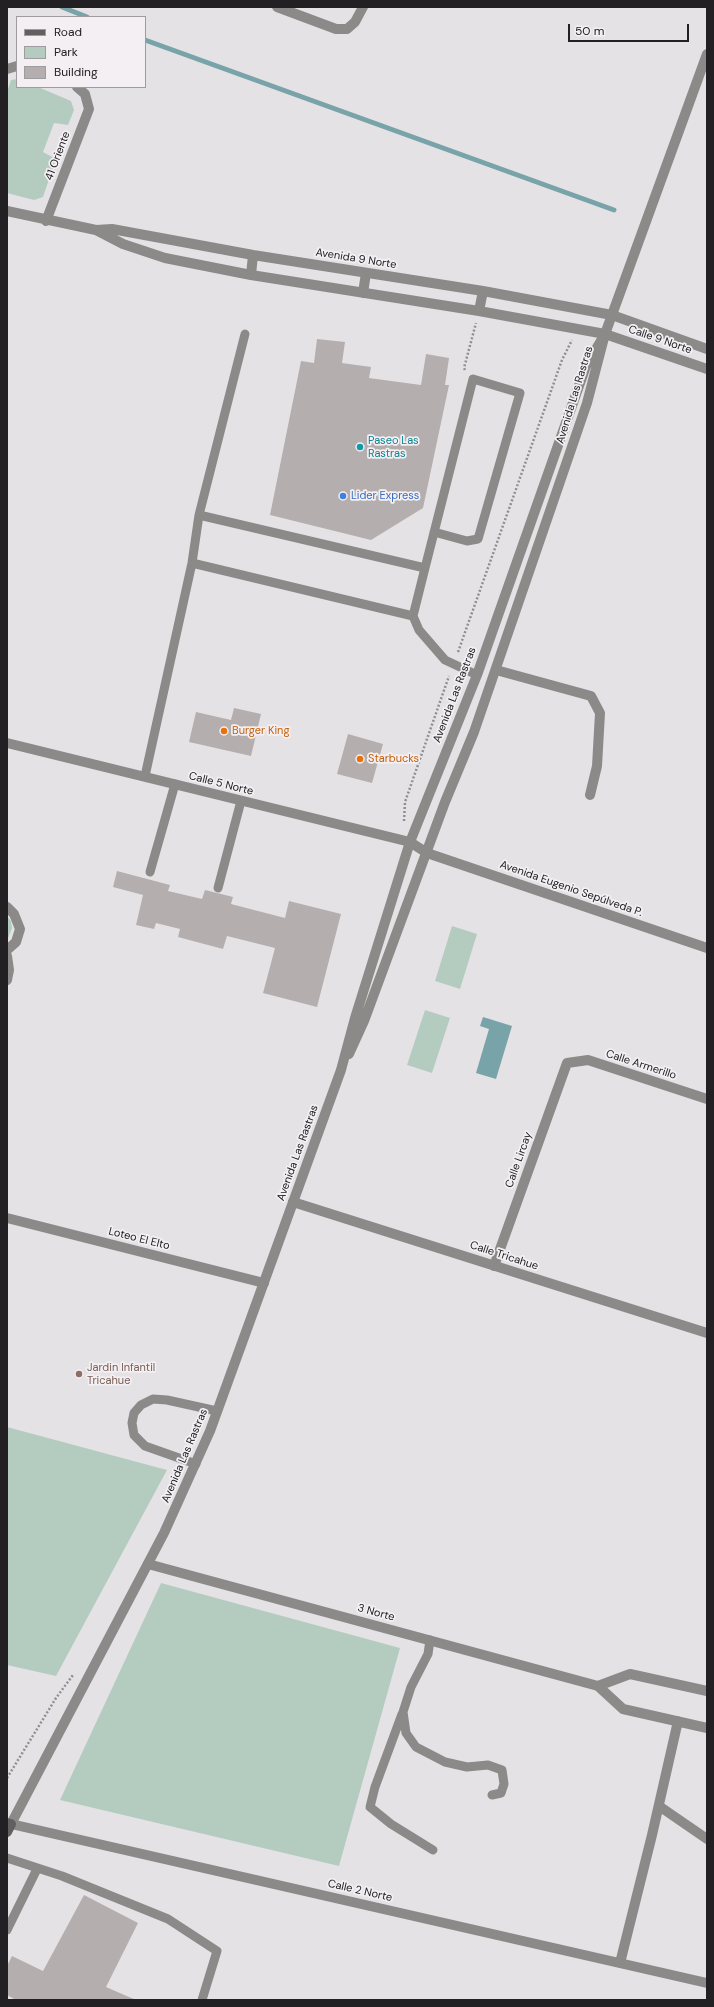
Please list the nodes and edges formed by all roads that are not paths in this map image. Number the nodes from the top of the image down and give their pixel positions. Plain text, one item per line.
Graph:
1 (277, 7) edge
2 (363, 7) edge
3 (707, 54) edge
4 (78, 88) edge
5 (7, 211) edge
6 (46, 221) junction
7 (96, 230) junction
8 (253, 255) junction
9 (366, 273) junction
10 (251, 275) junction
11 (483, 291) junction
12 (363, 293) junction
13 (479, 311) junction
14 (612, 315) junction
15 (245, 334) dead end
16 (605, 334) junction
17 (707, 349) edge
18 (707, 369) edge
19 (199, 515) junction
20 (434, 532) junction
21 (192, 563) junction
22 (425, 568) junction
23 (413, 616) junction
24 (496, 670) junction
25 (477, 675) junction
26 (7, 743) edge
27 (145, 776) junction
28 (175, 784) junction
29 (590, 794) dead end
30 (241, 801) junction
31 (410, 842) junction
32 (428, 853) junction
33 (150, 872) dead end
34 (218, 888) dead end
35 (7, 907) edge
36 (707, 948) edge
37 (7, 950) edge
38 (7, 956) edge
39 (7, 980) edge
40 (567, 1063) joint
41 (341, 1070) junction
42 (707, 1099) edge
43 (293, 1202) junction
44 (7, 1218) edge
45 (494, 1266) junction
46 (264, 1283) junction
47 (707, 1333) edge
48 (217, 1411) junction
49 (196, 1464) junction
50 (148, 1564) junction
51 (430, 1640) junction
52 (598, 1686) junction
53 (707, 1691) edge
54 (403, 1712) junction
55 (678, 1721) junction
56 (707, 1728) edge
57 (492, 1795) dead end
58 (659, 1806) junction
59 (8, 1826) edge
60 (707, 1839) edge
61 (433, 1850) dead end
62 (7, 1858) edge
63 (37, 1869) junction
64 (7, 1930) edge
65 (620, 1963) junction
66 (707, 1982) edge
67 (202, 2000) edge

1 - 2 street
3 - 14 street, Avenida Las Rastras
4 - 6 street, 41 Oriente
5 - 6 street, Avenida 9 Norte
6 - 7 street, Avenida 9 Norte
7 - 8 street, Avenida 9 Norte
7 - 10 street, Avenida 9 Norte
8 - 9 street, Avenida 9 Norte
8 - 10 street
9 - 11 street, Avenida 9 Norte
9 - 12 street
10 - 12 street, Avenida 9 Norte
11 - 13 street
11 - 14 street, Avenida 9 Norte
12 - 13 street, Avenida 9 Norte
13 - 16 street, Avenida 9 Norte
14 - 16 street, Avenida Las Rastras
14 - 17 street, Calle 9 Norte
15 - 19 lane
16 - 18 street, Calle 9 Norte
16 - 24 street, Avenida Las Rastras
16 - 25 street, Avenida Las Rastras
19 - 21 lane
19 - 22 lane
20 - 20 lane
20 - 22 lane
21 - 23 lane
21 - 27 lane
22 - 23 lane
23 - 25 lane
24 - 29 street
24 - 32 street, Avenida Las Rastras
25 - 31 street, Avenida Las Rastras
26 - 27 street, Calle 5 Norte
27 - 28 street, Calle 5 Norte
28 - 30 street, Calle 5 Norte
28 - 33 lane
30 - 31 street, Calle 5 Norte
30 - 34 lane
31 - 32 street, Calle 5 Norte
31 - 41 street, Avenida Las Rastras
32 - 36 street, Avenida Eugenio Sepúlveda P.
32 - 41 street, Avenida Las Rastras
35 - 37 street
38 - 39 street
40 - 42 street, Calle Armerillo
40 - 45 street, Calle Lircay
41 - 43 street, Avenida Las Rastras
43 - 45 street, Calle Tricahue
43 - 46 street, Avenida Las Rastras
44 - 46 street, Loteo El Elto
45 - 47 street, Calle Tricahue
46 - 48 street, Avenida Las Rastras
48 - 49 street, Avenida Las Rastras
48 - 49 lane
49 - 50 street, Avenida Las Rastras
50 - 51 street, 3 Norte
50 - 59 street, Avenida Las Rastras
51 - 52 street, 3 Norte
51 - 54 lane
52 - 53 street
52 - 55 street, 3 Norte
54 - 57 lane
54 - 61 lane
55 - 56 street, 3 Norte
55 - 58 street
58 - 60 street
58 - 65 street
59 - 65 street, Calle 2 Norte
62 - 63 lane
63 - 64 lane
63 - 67 lane
65 - 66 street, Calle 2 Norte

